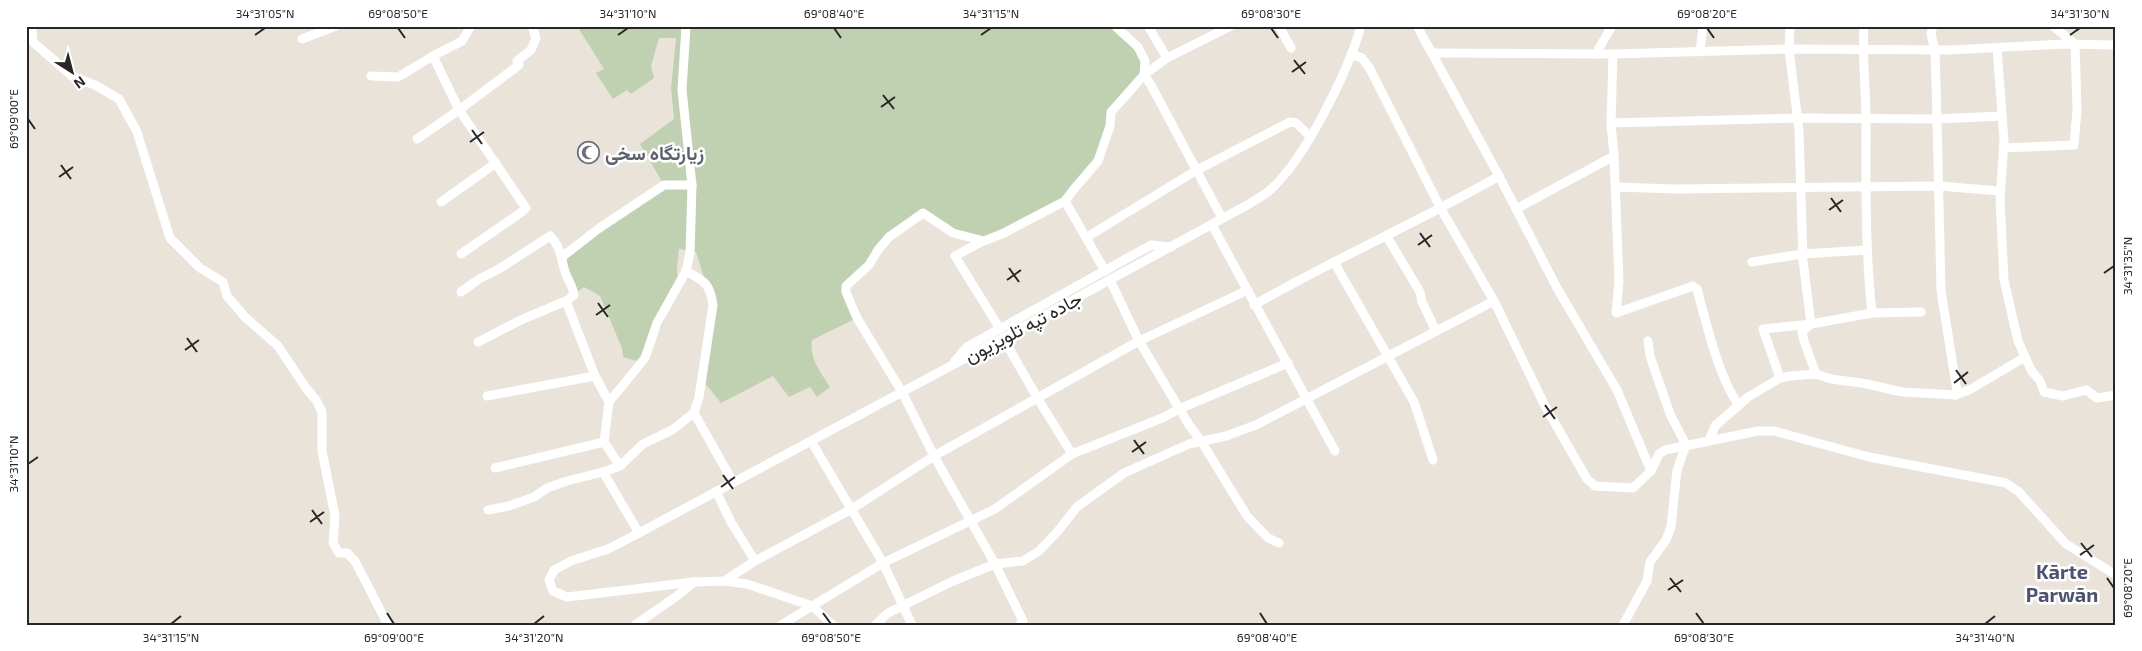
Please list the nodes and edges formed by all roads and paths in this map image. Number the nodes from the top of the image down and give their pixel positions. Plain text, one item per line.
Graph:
1 (29, 26) edge
2 (336, 26) edge
3 (471, 26) edge
4 (532, 26) edge
5 (686, 26) edge
6 (1115, 26) edge
7 (1148, 26) edge
8 (1231, 26) edge
9 (1280, 26) edge
10 (1361, 26) edge
11 (1417, 26) edge
12 (1612, 26) edge
13 (1703, 26) edge
14 (1790, 26) edge
15 (1864, 26) edge
16 (1933, 26) edge
17 (2053, 26) edge
18 (1217, 30) edge
19 (302, 39) dead end
20 (2075, 44) junction
21 (2116, 45) edge
22 (1291, 48) dead end
23 (1997, 48) junction
24 (1789, 49) junction
25 (1862, 49) junction
26 (1935, 50) junction
27 (1700, 52) junction
28 (1433, 53) junction
29 (1351, 54) junction
30 (1600, 54) junction
31 (1613, 54) junction
32 (433, 56) junction
33 (1167, 58) junction
34 (1144, 75) junction
35 (371, 76) dead end
36 (459, 110) junction
37 (2002, 116) junction
38 (1797, 118) junction
39 (1938, 119) junction
40 (1866, 120) junction
41 (1611, 123) junction
42 (1310, 136) junction
43 (417, 139) dead end
44 (2003, 148) junction
45 (1614, 156) junction
46 (496, 163) junction
47 (1197, 170) junction
48 (1499, 176) junction
49 (692, 185) junction
50 (1939, 186) junction
51 (1616, 187) junction
52 (1799, 187) junction
53 (1865, 187) junction
54 (2000, 191) junction
55 (1065, 201) junction
56 (441, 202) dead end
57 (1441, 209) junction
58 (1516, 209) junction
59 (1222, 218) junction
60 (1212, 225) junction
61 (1386, 235) junction
62 (1086, 237) junction
63 (984, 241) junction
64 (1171, 247) junction
65 (1867, 250) junction
66 (461, 254) dead end
67 (1802, 254) junction
68 (562, 257) junction
69 (1334, 262) junction
70 (1752, 262) dead end
71 (686, 271) junction
72 (1105, 271) junction
73 (1110, 280) junction
74 (1248, 290) junction
75 (461, 292) dead end
76 (566, 301) junction
77 (1494, 301) junction
78 (1254, 305) junction
79 (1921, 312) dead end
80 (1872, 313) junction
81 (1811, 324) junction
82 (1000, 329) junction
83 (1436, 331) junction
84 (1003, 338) junction
85 (1648, 341) dead end
86 (478, 342) dead end
87 (1139, 342) junction
88 (1389, 357) junction
89 (2025, 357) junction
90 (1288, 363) junction
91 (952, 365) junction
92 (1816, 374) junction
93 (595, 376) junction
94 (1780, 378) junction
95 (902, 392) junction
96 (1956, 395) junction
97 (2116, 395) edge
98 (487, 396) dead end
99 (1038, 399) junction
100 (1308, 399) junction
101 (609, 402) junction
102 (1739, 405) junction
103 (1179, 409) junction
104 (694, 413) junction
105 (811, 441) junction
106 (1709, 441) junction
107 (604, 442) junction
108 (1201, 442) junction
109 (1686, 445) junction
110 (1335, 451) dead end
111 (1072, 454) junction
112 (934, 456) junction
113 (1433, 460) dead end
114 (620, 466) junction
115 (495, 468) dead end
116 (1651, 471) junction
117 (603, 472) junction
118 (733, 482) junction
119 (716, 491) junction
120 (488, 510) dead end
121 (850, 510) junction
122 (970, 521) junction
123 (639, 533) junction
124 (1279, 543) dead end
125 (754, 561) junction
126 (883, 563) junction
127 (995, 564) junction
128 (2116, 575) edge
129 (724, 581) junction
130 (694, 582) junction
131 (812, 606) junction
132 (902, 606) junction
133 (648, 621) edge
134 (388, 625) edge
135 (635, 625) edge
136 (781, 625) edge
137 (833, 625) edge
138 (875, 625) edge
139 (912, 625) edge
140 (1019, 625) edge
141 (1623, 625) edge

1 - 134 street
2 - 19 street
3 - 32 street
4 - 36 street
5 - 49 street
6 - 34 street
7 - 33 street
8 - 18 street
9 - 22 street
10 - 29 street, جاده تپه تلویزیون
11 - 28 street
12 - 30 street
13 - 27 street
14 - 24 street
15 - 25 street
16 - 26 street
17 - 20 street
18 - 33 street
20 - 21 street
20 - 23 street
20 - 44 street
23 - 26 street
23 - 37 street
24 - 25 street
24 - 27 street
24 - 38 street
25 - 26 street
25 - 40 street
26 - 39 street
27 - 31 street
28 - 30 street
28 - 48 street
29 - 42 street, جاده تپه تلویزیون
29 - 57 street
30 - 31 street
31 - 41 street
32 - 35 street
32 - 36 street
33 - 34 street
34 - 47 street
34 - 55 street
36 - 43 street
36 - 46 street
37 - 39 street
37 - 44 street
38 - 40 street
38 - 41 street
38 - 52 street
39 - 40 street
39 - 50 street
40 - 53 street
41 - 45 street
42 - 47 street
42 - 59 street, جاده تپه تلویزیون
44 - 54 street
45 - 51 street
45 - 58 street
46 - 56 street
46 - 66 street
47 - 59 street
47 - 62 street
48 - 57 street
48 - 58 street
49 - 68 street
49 - 71 street
50 - 53 street
50 - 54 street
50 - 96 street
51 - 52 street
51 - 102 street
52 - 53 street
52 - 67 street
53 - 65 street
54 - 89 street
55 - 62 street
55 - 63 street
57 - 61 street
57 - 77 street
58 - 116 street
59 - 60 street, جاده تپه تلویزیون
60 - 64 street, جاده تپه تلویزیون
60 - 74 street
61 - 69 street
61 - 83 street
62 - 72 street
63 - 82 street
63 - 95 street
64 - 72 street
64 - 73 street, جاده تپه تلویزیون
65 - 67 street
65 - 80 street
67 - 70 street
67 - 81 street
68 - 75 street
68 - 76 street
69 - 78 street
69 - 88 street
71 - 101 street
71 - 104 street
72 - 82 street
73 - 84 street, جاده تپه تلویزیون
73 - 87 street
74 - 78 street
74 - 87 street
76 - 86 street
76 - 93 street
77 - 83 street
77 - 116 street
78 - 90 street
79 - 80 street
80 - 81 street
81 - 92 street
81 - 94 street
82 - 91 street
83 - 88 street
84 - 91 street, جاده تپه تلویزیون
84 - 99 street
85 - 109 street
87 - 99 street
87 - 103 street
88 - 100 street
88 - 113 street
89 - 96 street
89 - 97 street
90 - 100 street
90 - 103 street
91 - 95 street, جاده تپه تلویزیون
92 - 94 street
92 - 96 street
93 - 98 street
93 - 101 street
94 - 102 street
95 - 105 street, جاده تپه تلویزیون
95 - 112 street
99 - 111 street
99 - 112 street
100 - 108 street
100 - 110 street
101 - 107 street
102 - 106 street
103 - 108 street
103 - 111 street
104 - 114 street
104 - 118 street
105 - 118 street, جاده تپه تلویزیون
105 - 121 street
106 - 109 street
106 - 128 street
107 - 114 street
107 - 115 street
108 - 124 street
108 - 127 street
109 - 116 street
109 - 141 street
111 - 122 street
112 - 121 street
112 - 122 street
114 - 117 street
117 - 120 street
117 - 123 street
118 - 119 street, جاده تپه تلویزیون
119 - 123 street, جاده تپه تلویزیون
119 - 125 street
121 - 125 street
121 - 126 street
122 - 126 street
122 - 127 street
123 - 130 street, جاده تپه تلویزیون
125 - 129 street
126 - 131 street
126 - 132 street
127 - 132 street
127 - 140 street
129 - 130 street, جاده تپه تلویزیون
129 - 131 street, جاده تپه تلویزیون
130 - 133 street
131 - 136 street
131 - 137 street
132 - 138 street
132 - 139 street
133 - 135 street

